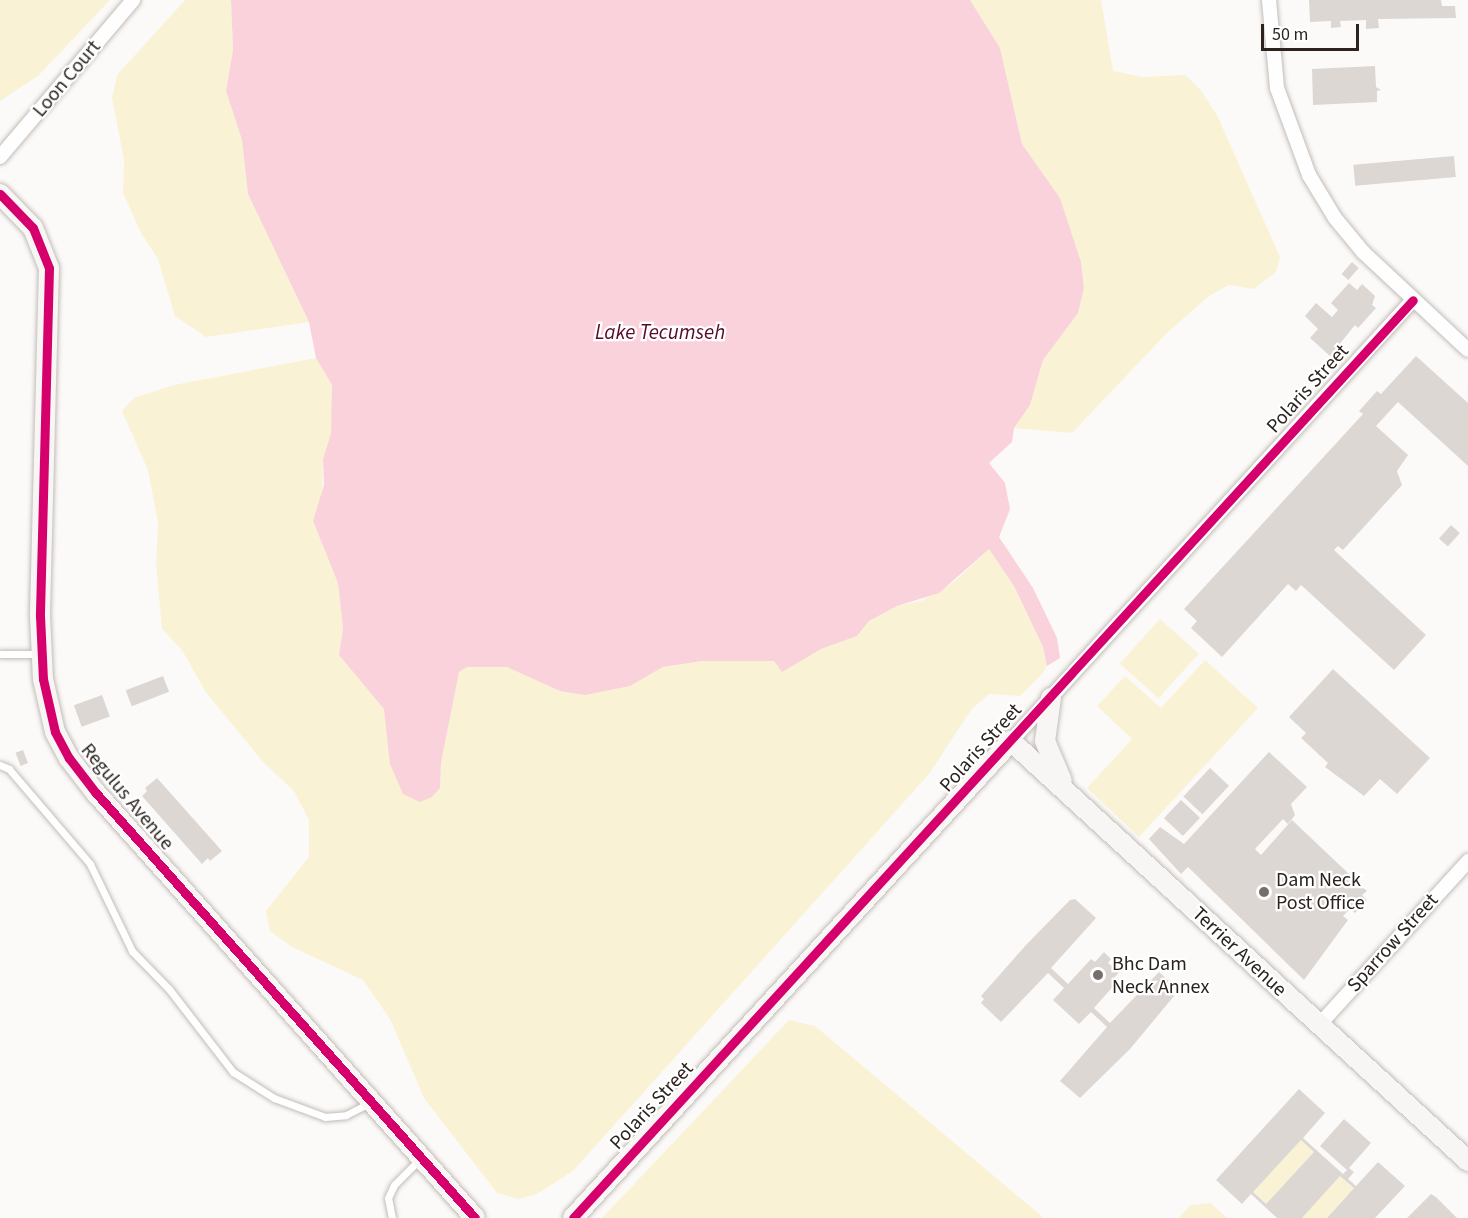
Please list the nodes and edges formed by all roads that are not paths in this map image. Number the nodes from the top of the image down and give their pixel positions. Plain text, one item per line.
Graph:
1 (133, 0) edge
2 (1269, 0) edge
3 (0, 157) edge
4 (0, 194) edge
5 (1413, 300) junction
6 (1468, 350) edge
7 (0, 654) edge
8 (41, 654) junction
9 (1051, 698) junction
10 (1011, 741) junction
11 (0, 765) edge
12 (1071, 796) junction
13 (1468, 861) edge
14 (1319, 1024) junction
15 (372, 1102) junction
16 (422, 1157) junction
17 (1468, 1161) edge
18 (392, 1218) edge
19 (476, 1218) edge
20 (573, 1218) edge

1 - 3 street, Loon Court
2 - 5 street
4 - 8 street, Regulus Avenue
5 - 6 street
5 - 9 street, Polaris Street
7 - 8 lane
8 - 15 street, Regulus Avenue
9 - 10 street, Polaris Street
9 - 12 street
10 - 12 street, Terrier Avenue
10 - 20 street, Polaris Street
11 - 15 lane
12 - 14 street, Terrier Avenue
13 - 14 street, Sparrow Street
14 - 17 street, Terrier Avenue
15 - 16 street, Regulus Avenue
16 - 18 lane
16 - 19 street, Regulus Avenue

